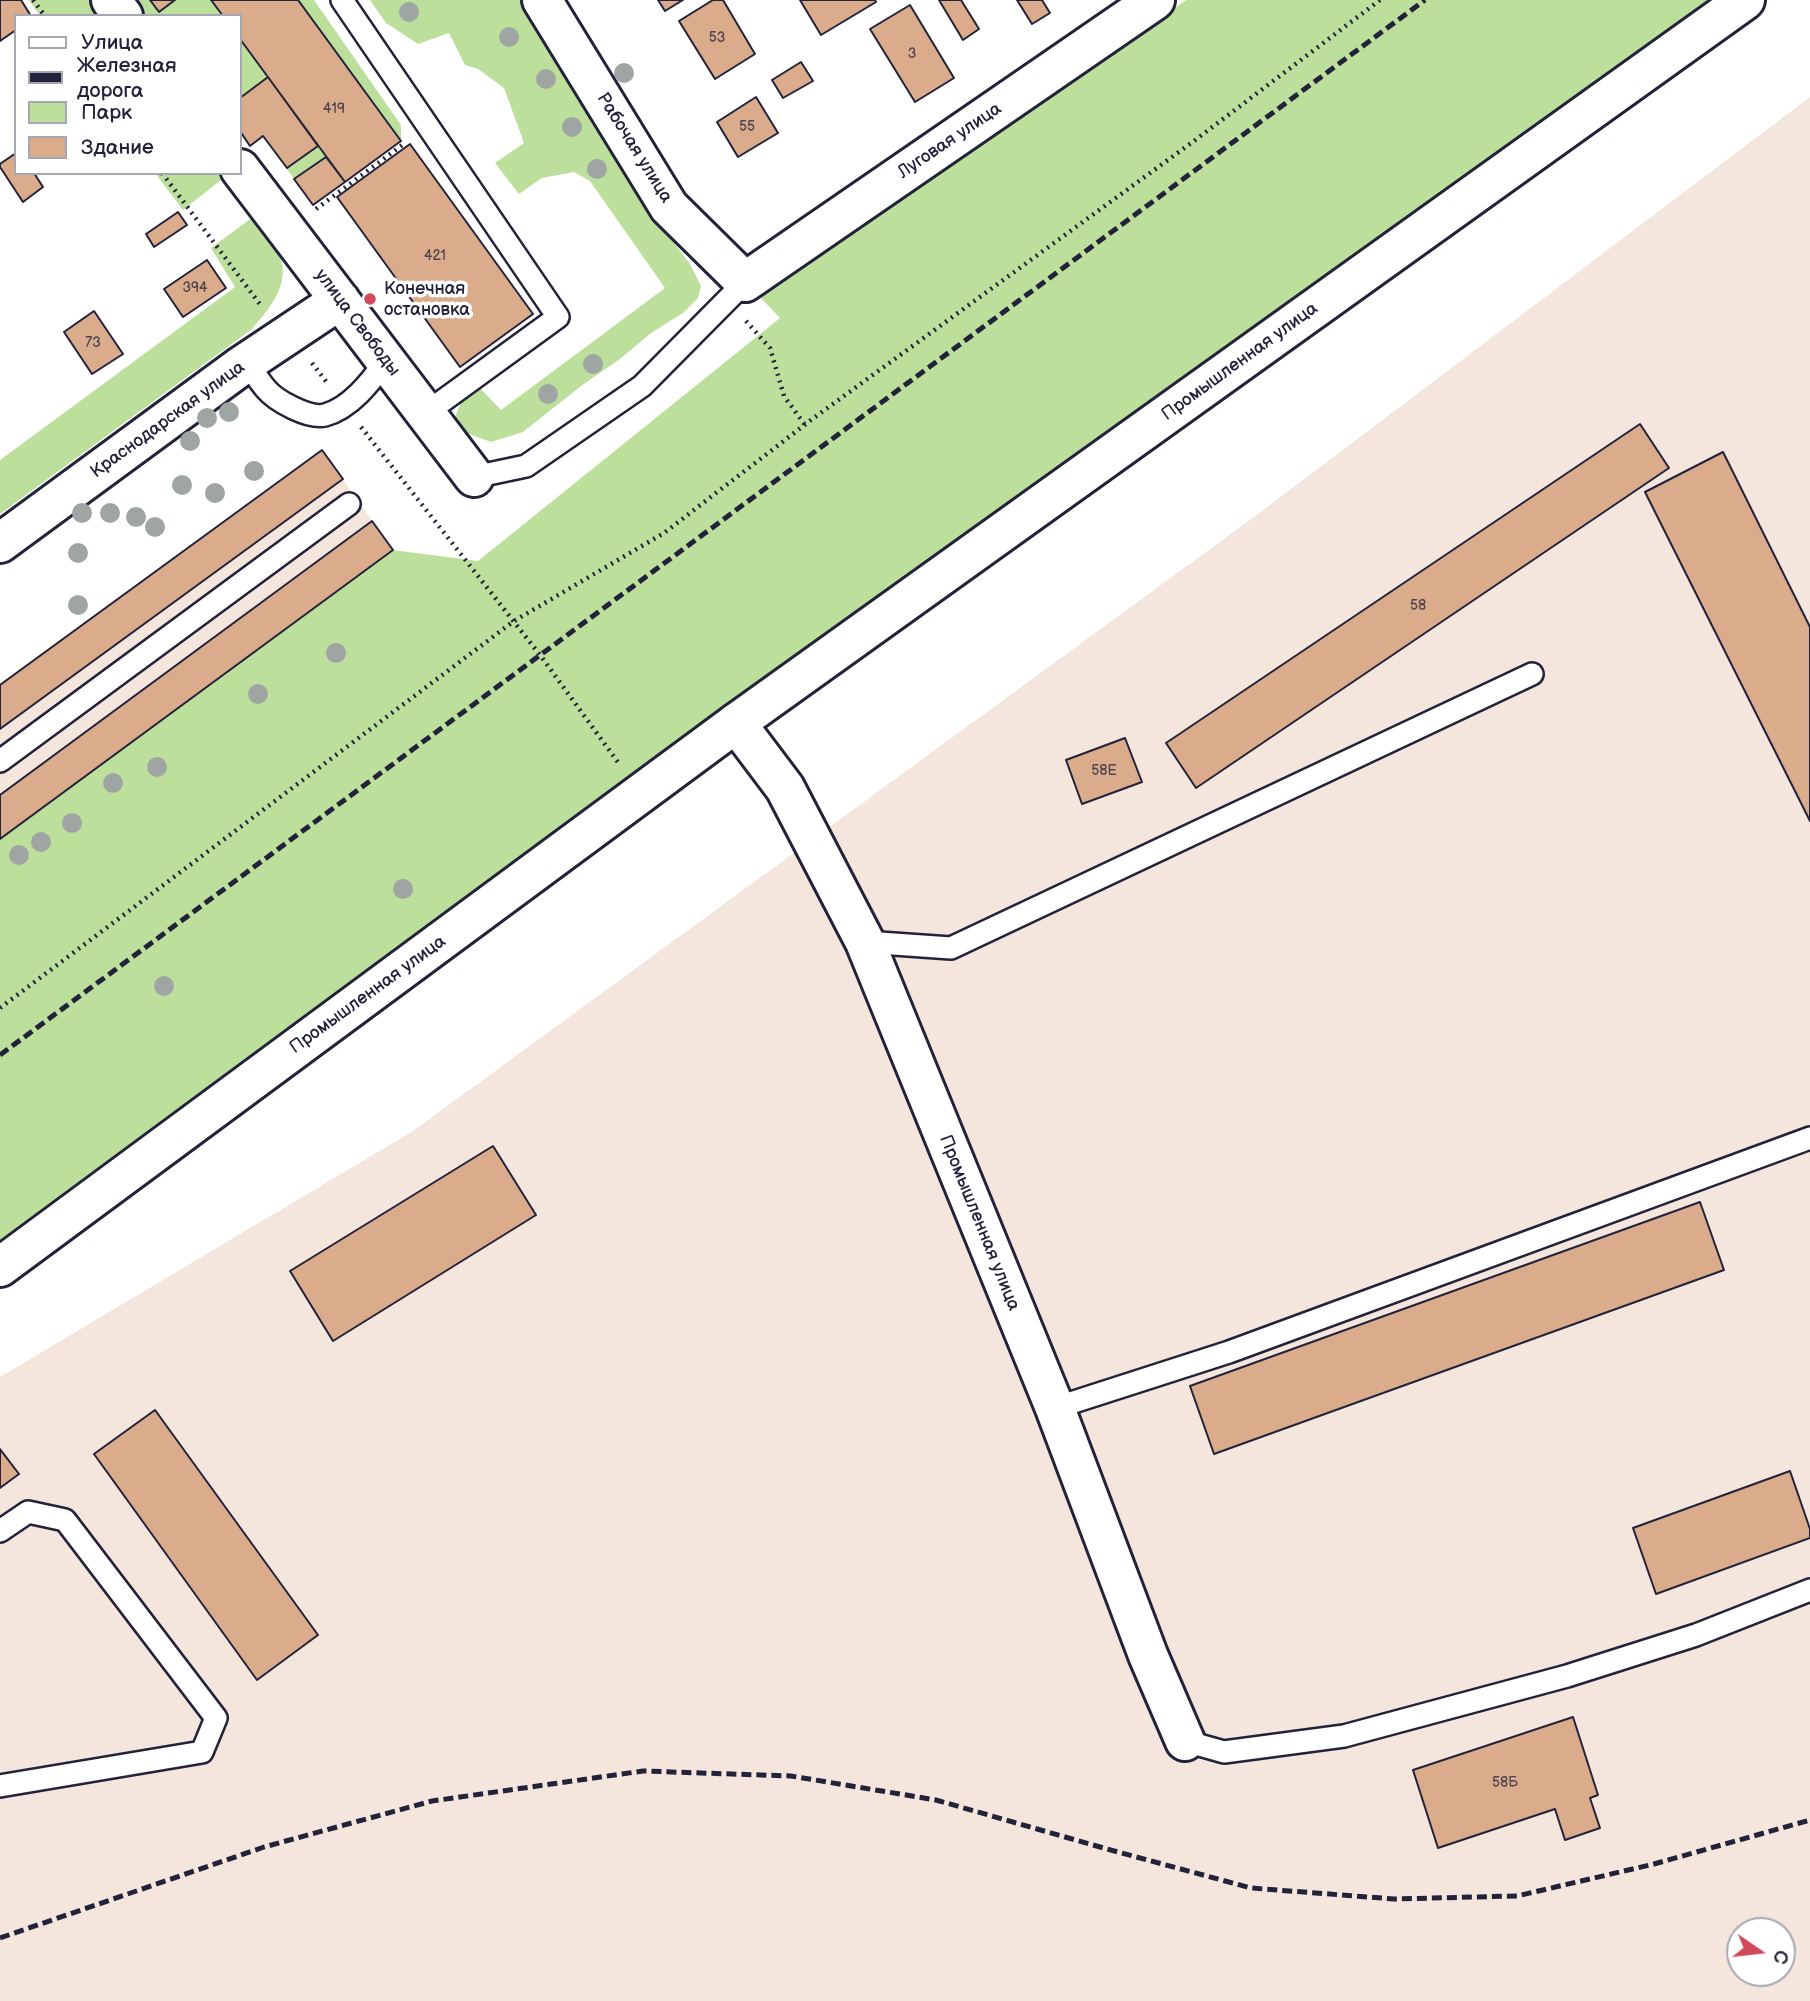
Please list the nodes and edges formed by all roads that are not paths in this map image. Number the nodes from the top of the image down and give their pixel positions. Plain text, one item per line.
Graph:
1 (342, 0) edge
2 (542, 0) edge
3 (1155, 0) edge
4 (1745, 0) edge
5 (242, 172) edge
6 (736, 290) junction
7 (340, 300) junction
8 (386, 361) junction
9 (247, 362) junction
10 (426, 413) junction
11 (474, 477) joint
12 (349, 504) dead end
13 (0, 543) edge
14 (1532, 674) dead end
15 (736, 723) junction
16 (0, 761) edge
17 (865, 942) junction
18 (1810, 1138) edge
19 (0, 1267) edge
20 (1055, 1408) junction
21 (0, 1531) edge
22 (1810, 1590) edge
23 (1185, 1741) joint
24 (0, 1786) edge

1 - 10 lane
2 - 6 street, Рабочая улица
3 - 6 street, Луговая улица
4 - 15 street, Промышленная улица
5 - 7 street, улица Свободы
6 - 11 lane
7 - 8 street, улица Свободы
7 - 9 street, Краснодарская улица
8 - 9 lane
8 - 10 street, улица Свободы
9 - 13 street, Краснодарская улица
10 - 11 street, улица Свободы
12 - 16 lane
14 - 17 lane
15 - 17 street, Промышленная улица
15 - 19 street, Промышленная улица
17 - 20 street, Промышленная улица
18 - 20 lane
20 - 23 street, Промышленная улица
21 - 24 lane
22 - 23 lane

